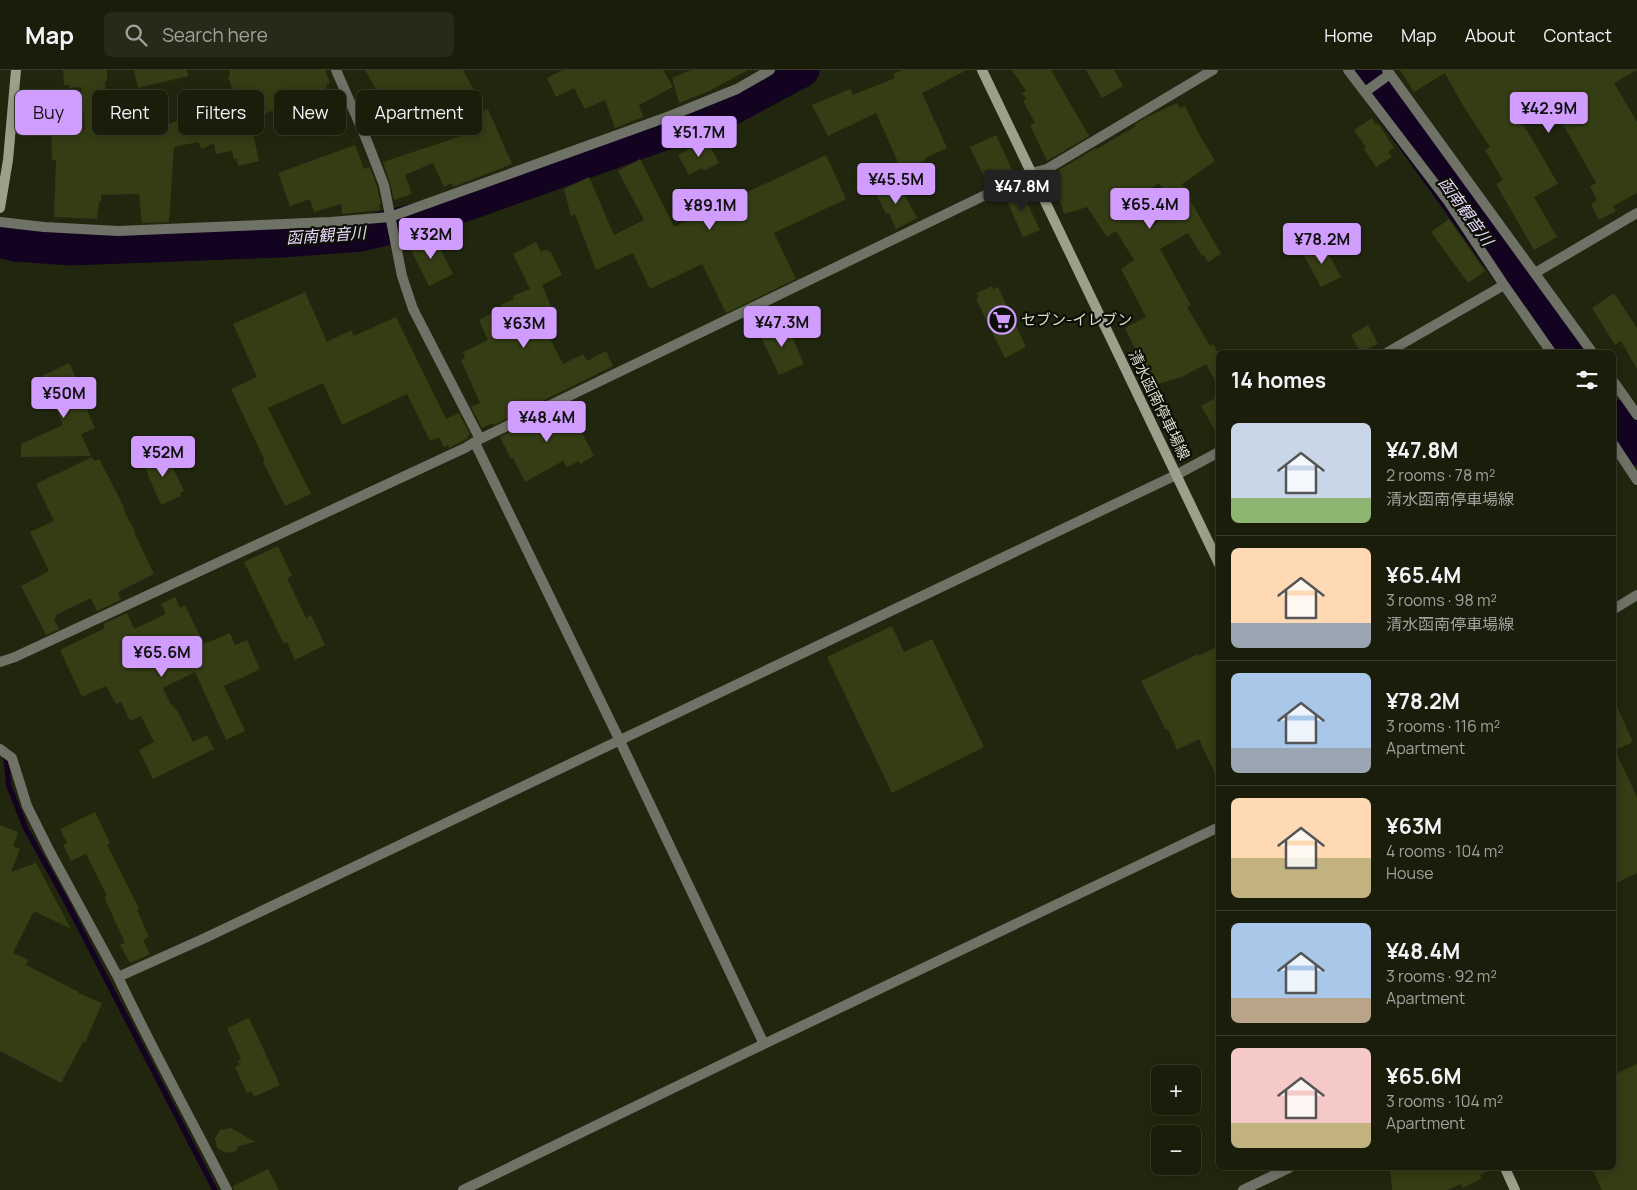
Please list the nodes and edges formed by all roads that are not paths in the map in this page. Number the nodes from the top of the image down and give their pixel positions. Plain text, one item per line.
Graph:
1 (16, 70) edge
2 (336, 70) edge
3 (770, 70) edge
4 (982, 70) edge
5 (1214, 70) edge
6 (1348, 70) edge
7 (1388, 74) edge
8 (1367, 90) junction
9 (1031, 173) junction
10 (0, 208) edge
11 (1637, 213) edge
12 (390, 217) junction
13 (0, 222) edge
14 (1535, 272) junction
15 (1504, 285) junction
16 (1391, 350) edge
17 (1550, 350) edge
18 (1591, 350) edge
19 (1616, 385) edge
20 (1637, 415) edge
21 (478, 441) junction
22 (1616, 448) edge
23 (1216, 454) edge
24 (1176, 475) junction
25 (1637, 480) edge
26 (1216, 558) edge
27 (1637, 595) edge
28 (1616, 608) edge
29 (0, 662) edge
30 (619, 739) junction
31 (0, 749) edge
32 (1216, 828) edge
33 (118, 977) junction
34 (764, 1044) junction
35 (1285, 1170) edge
36 (1506, 1170) edge
37 (227, 1190) edge
38 (463, 1190) edge
39 (1243, 1190) edge
40 (1516, 1190) edge

1 - 10 main road
2 - 12 street
3 - 12 street
4 - 9 main road, 清水函南停車場線
5 - 9 street
6 - 8 street
7 - 8 street
7 - 14 street
8 - 15 street
9 - 21 street
9 - 24 main road, 清水函南停車場線
11 - 14 street
12 - 13 street
12 - 21 street
14 - 18 street
15 - 16 street
15 - 17 street
19 - 20 street
21 - 29 street
21 - 30 street
22 - 25 street
23 - 24 street
24 - 26 main road, 清水函南停車場線
24 - 30 street
27 - 28 street
30 - 33 street
30 - 34 street
31 - 33 street
32 - 34 street
33 - 37 street
34 - 38 street
35 - 39 street
36 - 40 main road

